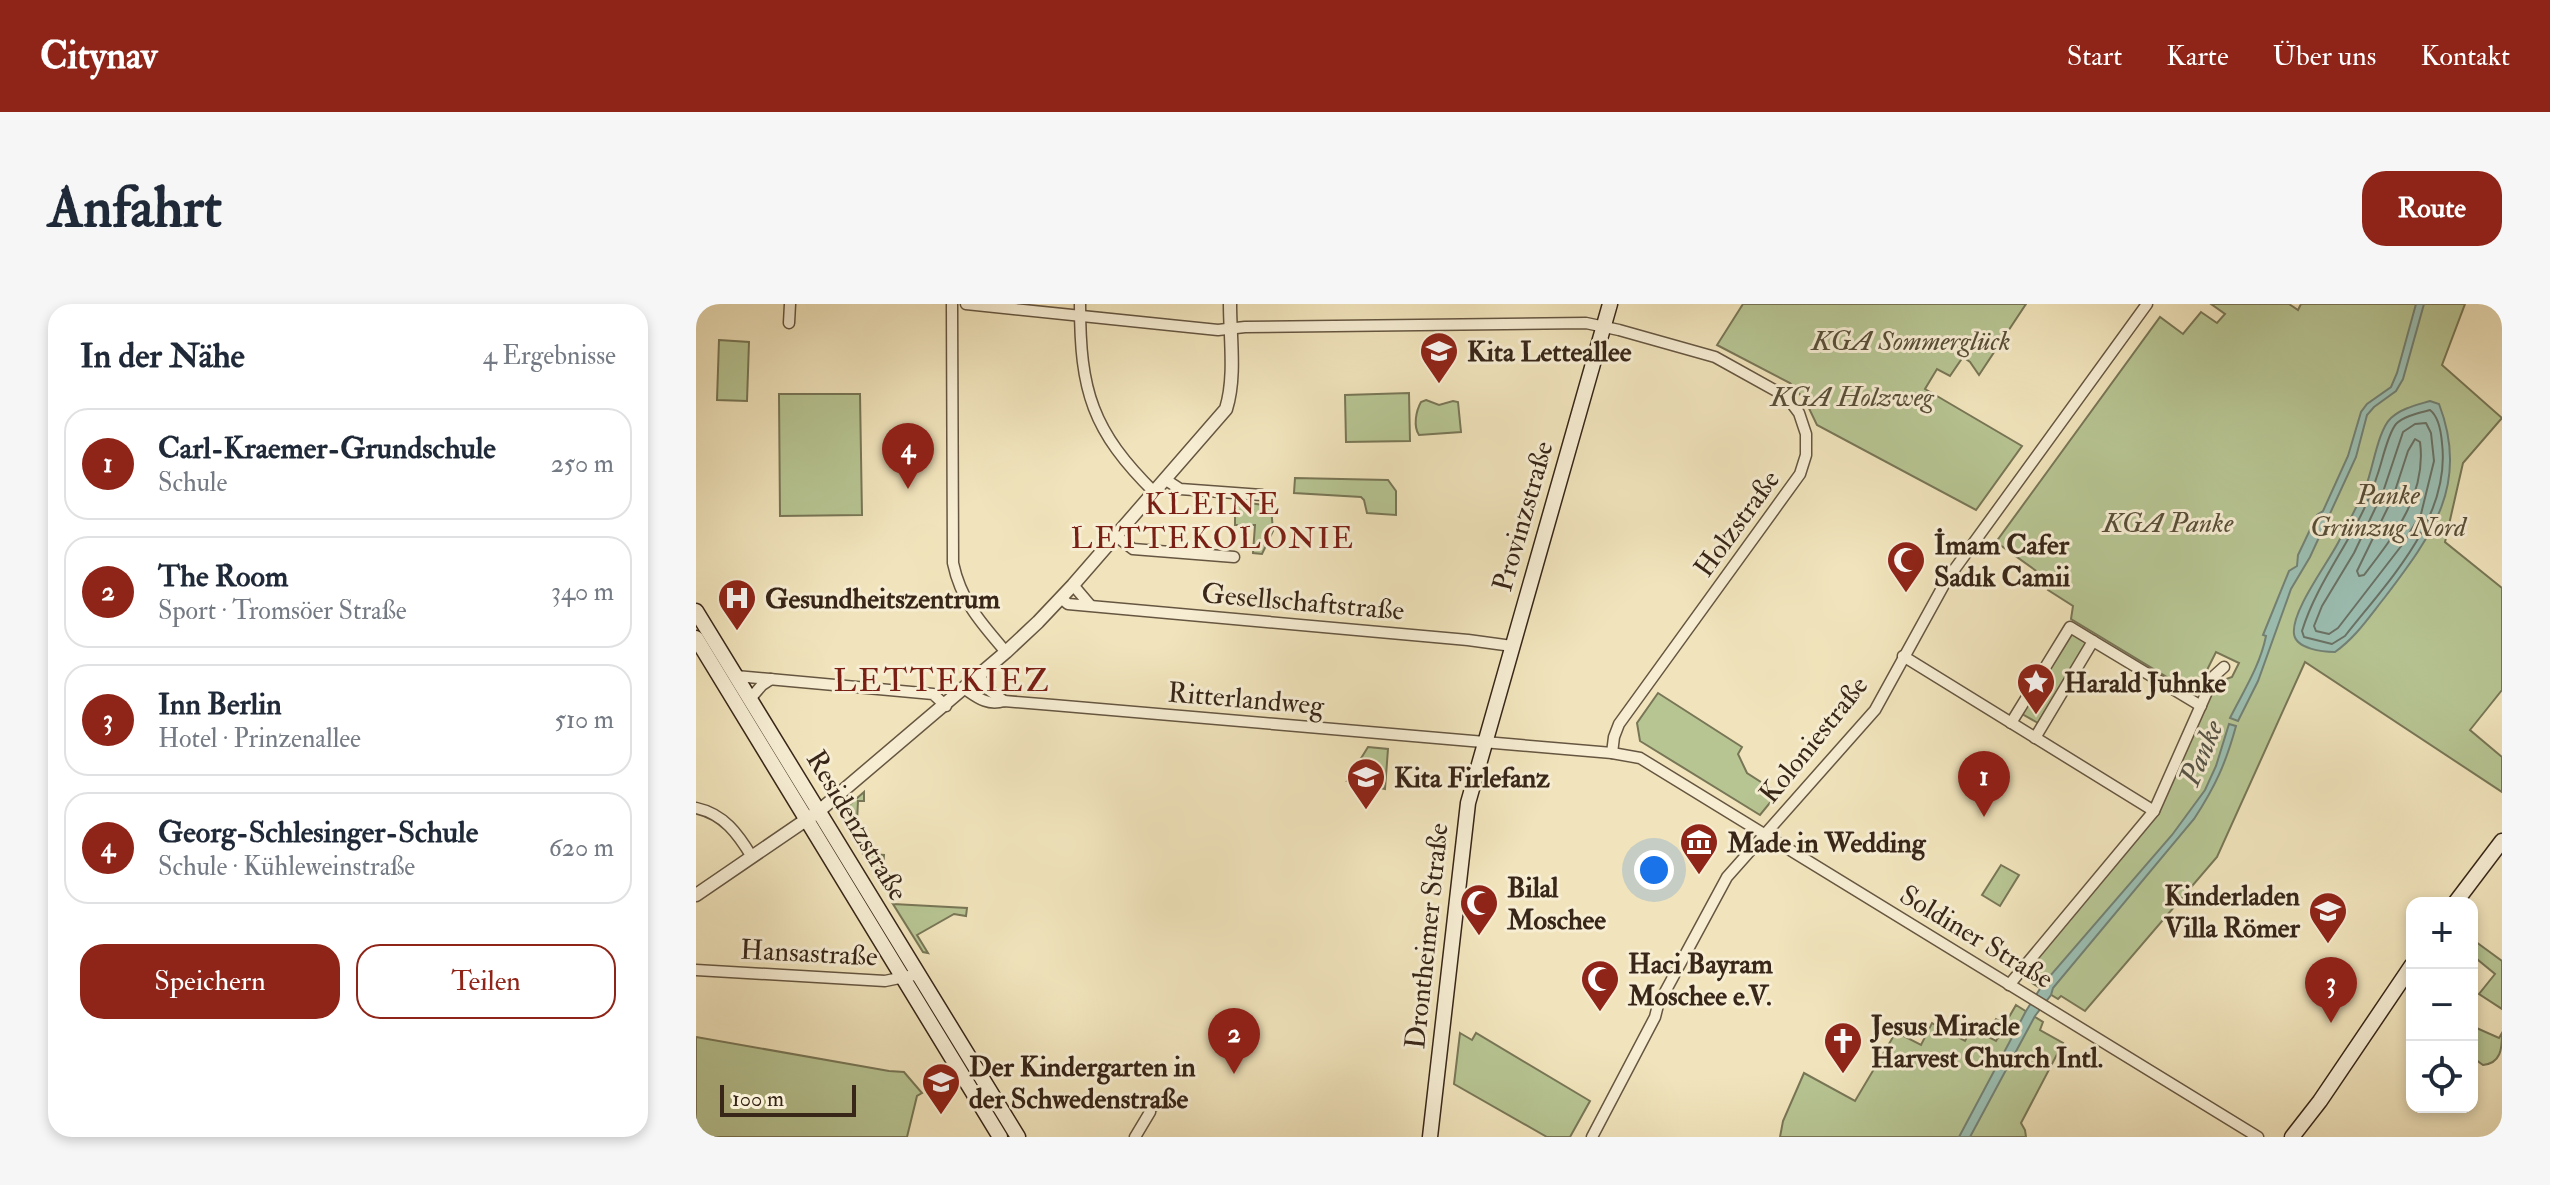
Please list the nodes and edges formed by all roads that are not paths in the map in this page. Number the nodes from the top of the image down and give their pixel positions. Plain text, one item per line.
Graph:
1 (790, 304) edge
2 (952, 304) edge
3 (966, 304) edge
4 (1230, 304) edge
5 (1610, 304) edge
6 (2147, 304) edge
7 (1080, 310) edge
8 (789, 323) dead end
9 (1604, 326) junction
10 (1230, 328) junction
11 (1166, 480) junction
12 (1155, 493) junction
13 (1262, 495) dead end
14 (1116, 536) junction
15 (1234, 557) dead end
16 (1073, 585) junction
17 (1061, 598) junction
18 (1090, 605) junction
19 (696, 611) edge
20 (696, 638) edge
21 (2093, 641) junction
22 (1512, 646) junction
23 (1006, 652) junction
24 (1903, 656) junction
25 (2224, 667) dead end
26 (736, 676) junction
27 (979, 676) junction
28 (771, 679) junction
29 (965, 689) junction
30 (750, 699) junction
31 (1004, 701) junction
32 (946, 706) junction
33 (2201, 706) junction
34 (2011, 723) junction
35 (2035, 738) junction
36 (1485, 743) junction
37 (1612, 753) junction
38 (696, 808) edge
39 (819, 811) junction
40 (2154, 811) junction
41 (806, 820) junction
42 (1765, 835) junction
43 (2502, 841) edge
44 (752, 857) junction
45 (696, 895) edge
46 (2460, 897) edge
47 (2409, 969) edge
48 (696, 970) edge
49 (919, 974) junction
50 (904, 978) junction
51 (2009, 985) junction
52 (969, 1071) junction
53 (2320, 1101) junction
54 (1154, 1106) dead end
55 (1000, 1137) edge
56 (1018, 1137) edge
57 (1135, 1137) edge
58 (1430, 1137) edge
59 (1592, 1137) edge
60 (2258, 1137) edge
61 (2292, 1137) edge
62 (2304, 1137) edge

1 - 8 street
2 - 23 street
3 - 7 street, Holzstraße
4 - 10 street
5 - 9 main road, Provinzstraße
6 - 24 street, Koloniestraße
7 - 10 street, Holzstraße
7 - 12 street
9 - 10 street, Holzstraße
9 - 22 main road, Provinzstraße
9 - 37 street, Holzstraße
10 - 11 street
11 - 12 street
11 - 13 street
12 - 14 street
14 - 15 street
14 - 16 street
16 - 17 street
16 - 18 street
17 - 18 street, Gesellschaftstraße
17 - 23 street
18 - 22 street, Gesellschaftstraße
19 - 26 main road, Residenzstraße
20 - 41 main road, Residenzstraße
21 - 33 street
21 - 34 street
21 - 35 street
22 - 36 main road, Provinzstraße
23 - 27 street
24 - 34 street
24 - 42 street, Koloniestraße
25 - 33 street
26 - 28 street
26 - 30 main road, Residenzstraße
27 - 29 street
27 - 31 street
28 - 30 street
28 - 32 street
29 - 31 street, Ritterlandweg
29 - 32 street
30 - 39 main road, Residenzstraße
31 - 36 street, Ritterlandweg
32 - 39 street
33 - 40 street
34 - 35 street
35 - 40 street
36 - 37 street, Soldiner Straße
36 - 58 main road, Drontheimer Straße
37 - 42 street, Soldiner Straße
38 - 44 street
39 - 41 street
39 - 49 main road, Residenzstraße
40 - 51 street
41 - 44 street
41 - 50 main road, Residenzstraße
42 - 51 street, Soldiner Straße
42 - 59 street, Koloniestraße
43 - 46 main road
44 - 45 street
47 - 53 main road
48 - 50 street, Hansastraße
49 - 50 street, Hansastraße
49 - 52 main road, Residenzstraße
50 - 52 main road, Residenzstraße
51 - 60 street, Soldiner Straße
52 - 55 main road
52 - 56 main road
53 - 61 main road
53 - 62 main road
54 - 57 street

